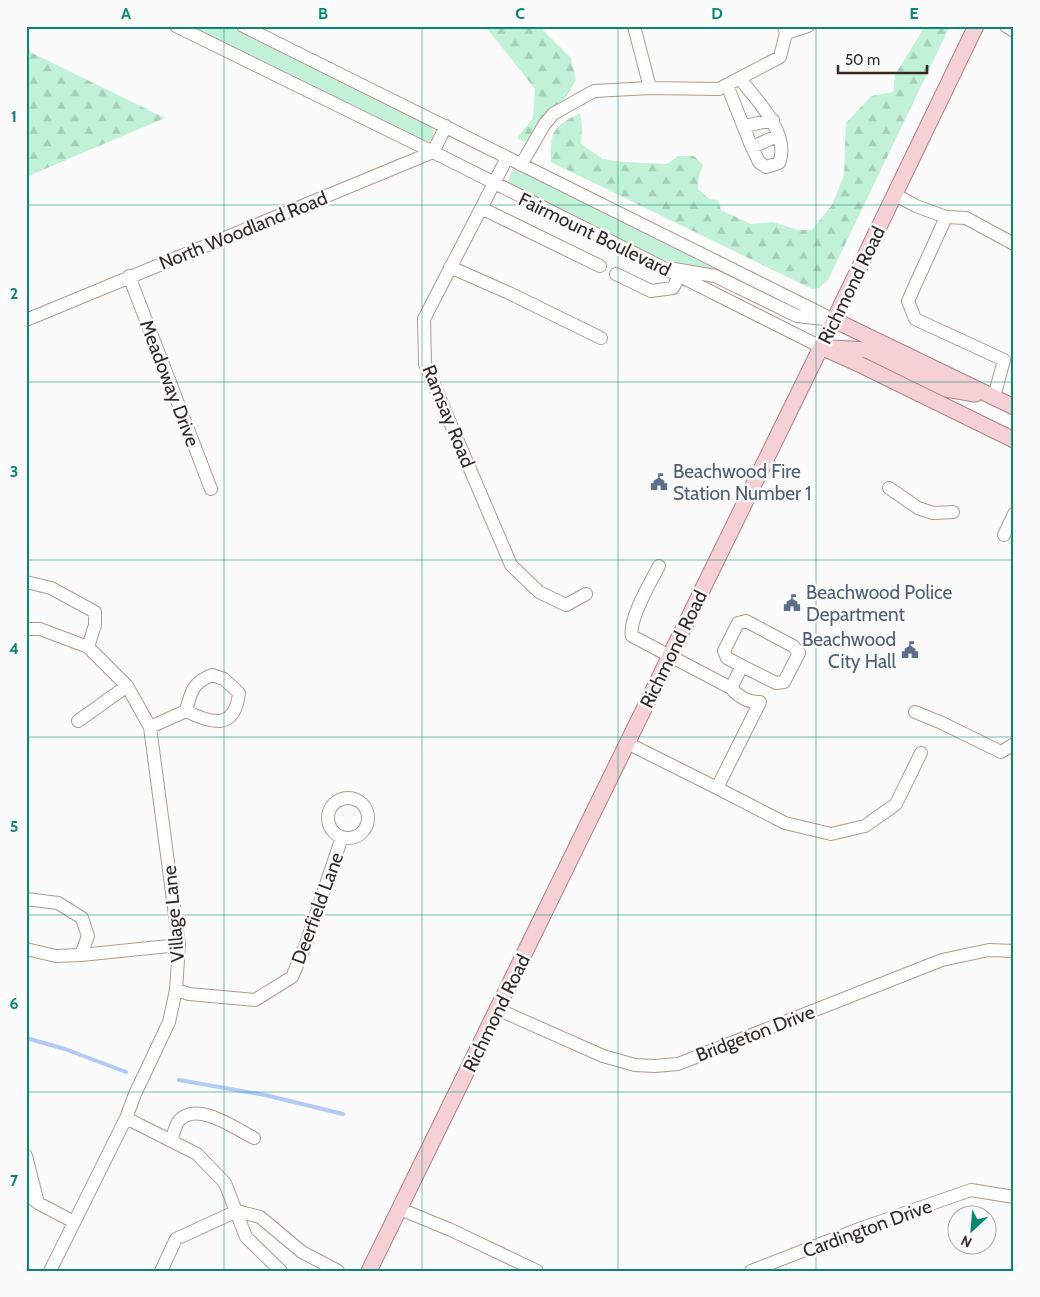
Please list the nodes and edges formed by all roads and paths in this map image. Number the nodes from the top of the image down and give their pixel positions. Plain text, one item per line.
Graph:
1 (176, 26) edge
2 (243, 26) edge
3 (634, 26) edge
4 (808, 26) edge
5 (976, 26) edge
6 (1006, 26) edge
7 (785, 30) edge
8 (1014, 31) edge
9 (740, 79) junction
10 (728, 85) junction
11 (650, 88) junction
12 (773, 120) junction
13 (446, 126) junction
14 (744, 126) junction
15 (777, 136) junction
16 (752, 147) junction
17 (433, 152) junction
18 (507, 158) junction
19 (521, 165) junction
20 (494, 184) junction
21 (894, 194) junction
22 (481, 208) junction
23 (946, 218) junction
24 (1014, 244) edge
25 (600, 266) dead end
26 (659, 266) junction
27 (450, 267) junction
28 (616, 274) dead end
29 (129, 276) junction
30 (679, 276) junction
31 (26, 320) edge
32 (834, 320) junction
33 (601, 338) dead end
34 (821, 347) junction
35 (994, 397) junction
36 (1014, 407) edge
37 (991, 429) junction
38 (1014, 434) edge
39 (1014, 440) edge
40 (889, 488) dead end
41 (211, 489) dead end
42 (953, 512) dead end
43 (1014, 514) edge
44 (1004, 534) dead end
45 (659, 566) dead end
46 (26, 582) edge
47 (586, 594) dead end
48 (26, 629) edge
49 (88, 647) junction
50 (669, 656) junction
51 (742, 666) junction
52 (127, 686) junction
53 (731, 688) junction
54 (186, 711) dead end
55 (915, 712) dead end
56 (78, 721) dead end
57 (150, 727) junction
58 (627, 743) junction
59 (1014, 744) edge
60 (921, 753) dead end
61 (717, 788) junction
62 (342, 837) dead end
63 (26, 899) edge
64 (179, 945) junction
65 (26, 949) edge
66 (1014, 951) edge
67 (81, 954) junction
68 (176, 990) junction
69 (498, 1009) junction
70 (126, 1118) junction
71 (254, 1138) dead end
72 (170, 1141) junction
73 (26, 1156) edge
74 (26, 1194) edge
75 (1014, 1197) edge
76 (38, 1203) junction
77 (400, 1209) junction
78 (237, 1211) junction
79 (74, 1222) junction
80 (50, 1271) edge
81 (161, 1271) edge
82 (281, 1271) edge
83 (338, 1271) edge
84 (369, 1271) edge
85 (537, 1271) edge
86 (751, 1271) edge

1 - 17 street, Fairmount Boulevard
2 - 13 street, Fairmount Boulevard
3 - 11 street
4 - 7 street
5 - 21 main road, Richmond Road
6 - 8 street
7 - 9 street
9 - 10 street
9 - 12 street
10 - 11 street
10 - 14 street
11 - 19 street
12 - 14 street
12 - 15 street
13 - 17 street
13 - 18 street, Fairmount Boulevard
14 - 16 street
15 - 16 street
15 - 16 street
17 - 20 street, Fairmount Boulevard
17 - 29 street, North Woodland Road
18 - 19 street, Fairmount Boulevard
18 - 20 street, Ramsay Road
19 - 32 street, Fairmount Boulevard
20 - 22 street, Ramsay Road
20 - 26 street, Fairmount Boulevard
21 - 23 street
21 - 32 main road, Richmond Road
22 - 25 street
22 - 27 street, Ramsay Road
23 - 24 street
23 - 35 street
26 - 30 street, Fairmount Boulevard
26 - 32 street
27 - 33 street
27 - 47 street, Ramsay Road
28 - 30 street
29 - 31 street, North Woodland Road
29 - 41 street, Meadoway Drive
30 - 34 street, Fairmount Boulevard
32 - 34 main road, Richmond Road
32 - 35 main road, Fairmount Boulevard
34 - 35 main road
34 - 37 main road, Fairmount Boulevard
34 - 50 main road, Richmond Road
35 - 36 main road, Fairmount Boulevard
37 - 38 main road
37 - 39 main road, Fairmount Boulevard
40 - 42 street
43 - 44 street
45 - 50 street
46 - 49 street
48 - 49 street, Village Lane
49 - 52 street, Village Lane
50 - 53 street
50 - 58 main road, Richmond Road
51 - 51 street
51 - 53 street
52 - 56 street
52 - 57 street, Village Lane
53 - 61 street
54 - 57 street
55 - 59 street
57 - 64 street, Village Lane
58 - 61 street
58 - 69 main road, Richmond Road
60 - 61 street
62 - 68 street, Deerfield Lane
63 - 67 street
64 - 67 street
64 - 68 street, Village Lane
65 - 67 street
66 - 69 street, Bridgeton Drive
68 - 70 street, Village Lane
69 - 77 main road, Richmond Road
70 - 72 street
70 - 79 street, Village Lane
71 - 72 street
72 - 78 street
73 - 76 street
74 - 76 street
75 - 86 street, Cardington Drive
76 - 79 street
77 - 84 main road, Richmond Road
77 - 85 street
78 - 81 street
78 - 82 street
78 - 83 street
79 - 80 street, Village Lane

